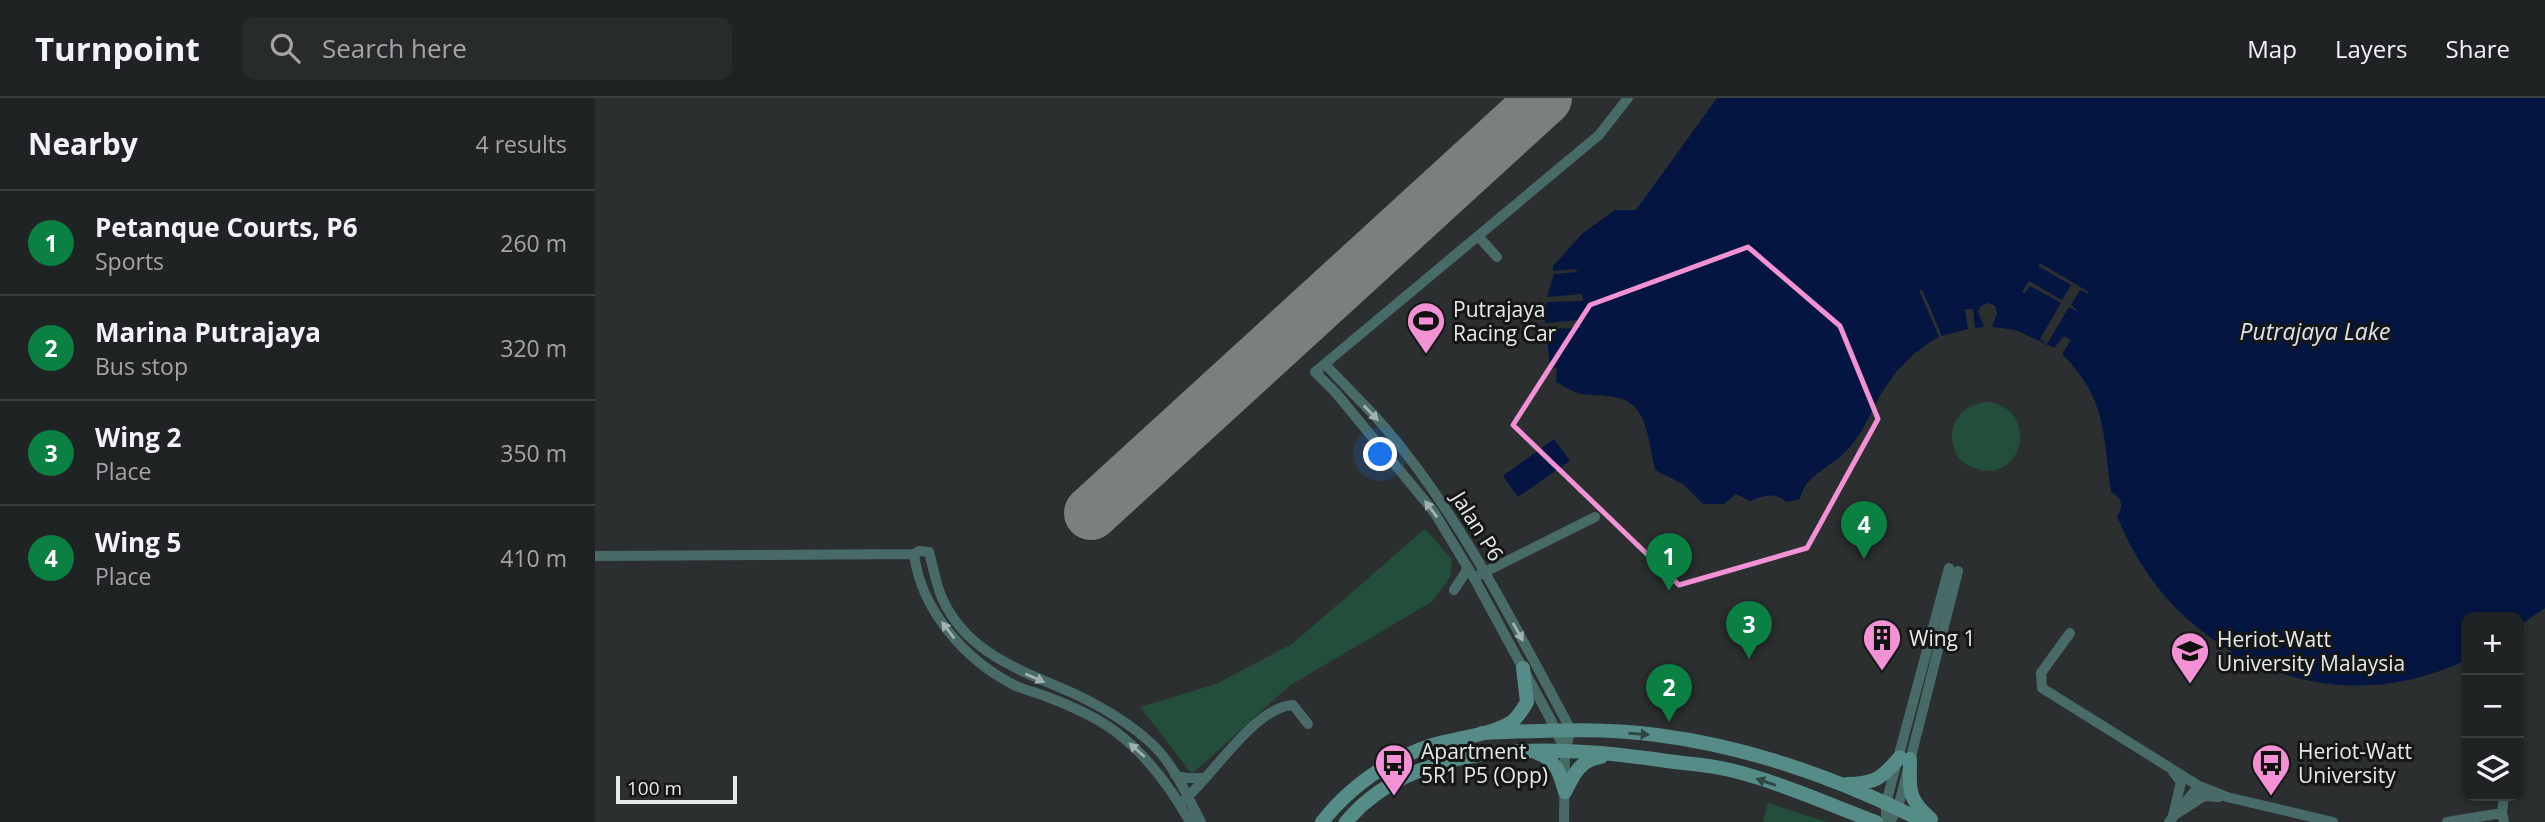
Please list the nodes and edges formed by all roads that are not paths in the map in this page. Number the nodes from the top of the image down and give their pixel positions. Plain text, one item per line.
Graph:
1 (1628, 98) edge
2 (1478, 236) junction
3 (1497, 257) dead end
4 (1325, 364) junction
5 (1595, 517) dead end
6 (913, 554) junction
7 (595, 556) edge
8 (1467, 567) junction
9 (1953, 570) dead end
10 (1485, 572) junction
11 (1474, 578) junction
12 (1480, 589) junction
13 (2070, 633) dead end
14 (1523, 668) junction
15 (1308, 724) dead end
16 (1564, 730) junction
17 (1482, 733) junction
18 (1530, 751) junction
19 (1565, 751) junction
20 (1623, 754) junction
21 (1905, 758) junction
22 (2168, 766) junction
23 (1175, 775) junction
24 (1206, 777) junction
25 (1842, 783) junction
26 (2199, 786) junction
27 (1565, 792) junction
28 (1807, 796) junction
29 (2227, 797) junction
30 (1184, 800) junction
31 (1892, 806) junction
32 (2503, 818) edge
33 (2171, 819) edge
34 (1190, 822) edge
35 (1201, 822) edge
36 (1322, 822) edge
37 (1346, 822) edge
38 (1564, 822) edge
39 (1857, 822) edge
40 (1876, 822) edge
41 (1888, 822) edge
42 (1925, 822) edge
43 (1935, 822) edge
44 (2333, 822) edge
45 (2447, 822) edge

1 - 2 street
2 - 3 street
2 - 4 street
8 -> 4 street, Jalan P6
4 -> 10 street, Jalan P6
5 - 10 street
6 - 7 street
6 -> 23 street
30 -> 6 street
8 - 11 street, Jalan P6
8 - 12 street
9 - 21 street
10 - 11 street
10 -> 16 street, Jalan P6
11 - 12 street, Jalan P6
12 - 14 street, Jalan P6
13 - 22 street
14 - 16 street, Jalan P6
14 - 17 street
15 - 24 street
16 - 17 street
16 - 19 street
16 -> 25 street
17 - 36 street
18 - 19 street
18 - 27 street
18 - 37 street
19 - 20 street
19 - 27 street
20 - 27 street
28 -> 20 street
21 - 25 street
21 - 31 street
21 - 43 street
22 - 26 street
22 - 33 street
23 - 24 street
23 - 30 street
24 - 30 street
25 - 31 street
26 - 29 street
26 - 33 street
27 - 38 street
28 - 39 street
28 - 40 street
29 - 33 street
29 - 44 street
30 - 34 street
30 - 35 street
31 - 41 street
31 - 42 street
32 - 45 street

